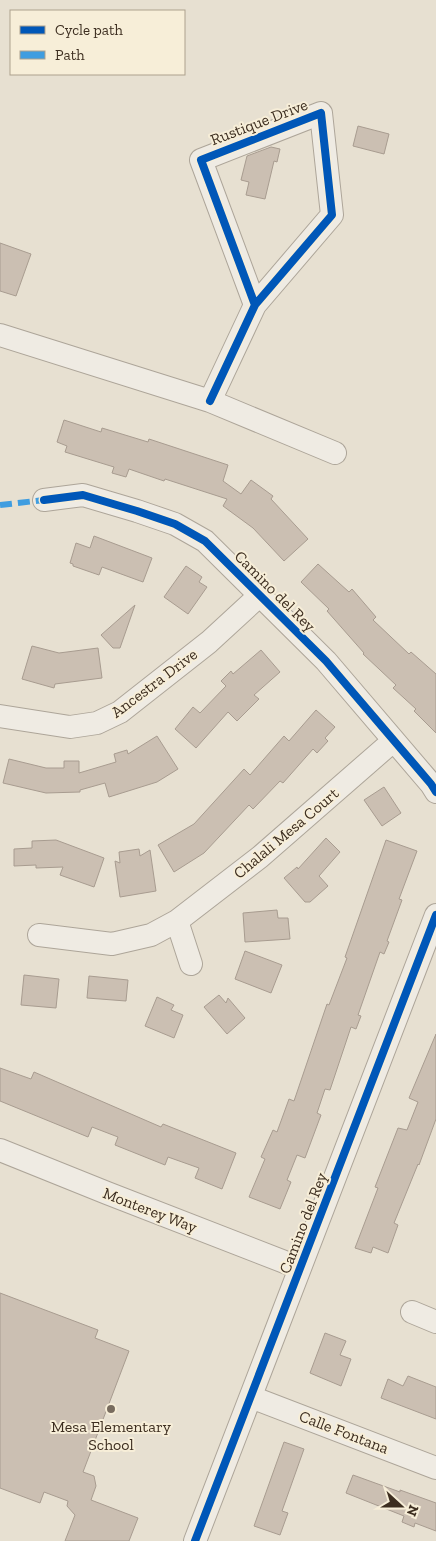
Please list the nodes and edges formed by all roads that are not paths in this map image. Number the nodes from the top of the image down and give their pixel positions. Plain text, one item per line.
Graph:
1 (255, 305) junction
2 (0, 335) edge
3 (210, 401) junction
4 (335, 453) dead end
5 (44, 500) dead end
6 (260, 596) junction
7 (0, 716) edge
8 (394, 741) junction
9 (436, 792) edge
10 (436, 915) edge
11 (177, 921) junction
12 (39, 935) dead end
13 (191, 964) dead end
14 (0, 1150) edge
15 (300, 1268) junction
16 (412, 1312) dead end
17 (436, 1322) edge
18 (251, 1397) junction
19 (436, 1468) edge
20 (195, 1541) edge

1 - 1 street, Rustique Drive
1 - 3 street, Rustique Drive
2 - 3 street
3 - 4 street
5 - 6 street, Camino del Rey
6 - 7 street, Ancestra Drive
6 - 8 street, Camino del Rey
8 - 9 street, Camino del Rey
8 - 11 street, Chalali Mesa Court
10 - 15 street, Camino del Rey
11 - 12 street, Chalali Mesa Court
11 - 13 street
14 - 15 street, Monterey Way
15 - 18 street, Camino del Rey
16 - 17 street
18 - 19 street, Calle Fontana
18 - 20 street, Camino del Rey

